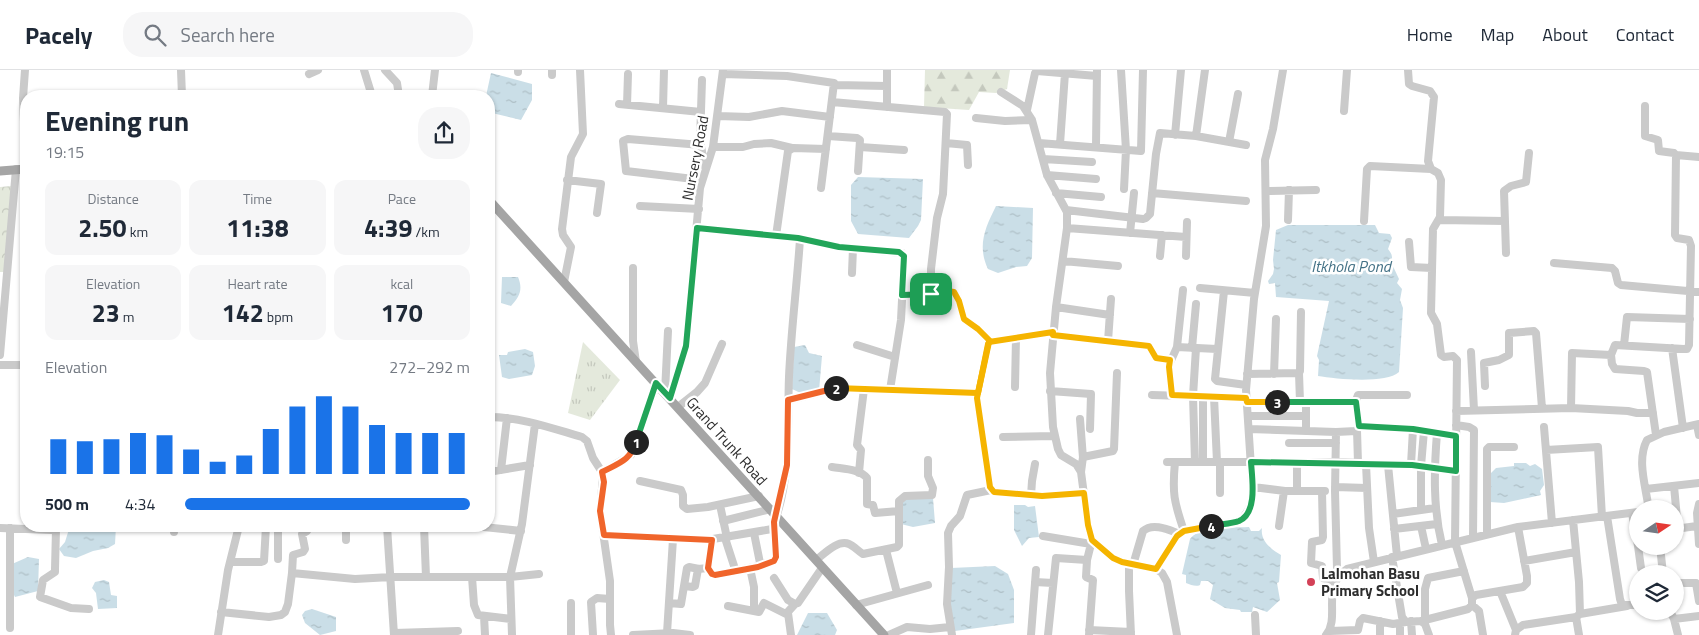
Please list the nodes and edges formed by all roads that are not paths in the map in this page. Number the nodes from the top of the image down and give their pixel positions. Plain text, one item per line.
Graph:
1 (25, 70) edge
2 (181, 70) edge
3 (318, 70) edge
4 (364, 70) edge
5 (385, 70) edge
6 (435, 70) edge
7 (580, 70) edge
8 (664, 70) edge
9 (816, 70) edge
10 (887, 70) edge
11 (1121, 70) edge
12 (1143, 70) edge
13 (1182, 70) edge
14 (1205, 70) edge
15 (1283, 70) edge
16 (1347, 70) edge
17 (1408, 70) edge
18 (723, 72) edge
19 (784, 73) edge
20 (1064, 73) junction
21 (1097, 73) edge
22 (309, 74) dead end
23 (628, 74) dead end
24 (702, 80) dead end
25 (816, 80) junction
26 (835, 85) junction
27 (887, 86) junction
28 (24, 90) edge
29 (182, 90) edge
30 (370, 90) edge
31 (398, 90) edge
32 (433, 90) edge
33 (1001, 92) dead end
34 (1238, 94) dead end
35 (832, 102) junction
36 (1645, 106) dead end
37 (887, 107) junction
38 (663, 108) junction
39 (1027, 110) junction
40 (1344, 111) dead end
41 (701, 112) junction
42 (718, 116) junction
43 (830, 117) junction
44 (976, 118) dead end
45 (1032, 120) junction
46 (1175, 135) junction
47 (828, 136) junction
48 (1196, 136) junction
49 (1229, 142) junction
50 (946, 143) junction
51 (1039, 143) junction
52 (1060, 144) junction
53 (700, 145) junction
54 (1246, 145) dead end
55 (1096, 146) junction
56 (713, 147) junction
57 (860, 147) junction
58 (792, 148) junction
59 (826, 149) junction
60 (904, 150) dead end
61 (1126, 150) junction
62 (1142, 151) junction
63 (1528, 153) dead end
64 (1156, 154) junction
65 (1676, 155) junction
66 (1699, 157) edge
67 (1043, 159) junction
68 (1092, 162) dead end
69 (968, 165) dead end
70 (705, 167) junction
71 (16, 169) junction
72 (20, 169) edge
73 (1432, 169) junction
74 (0, 170) edge
75 (858, 171) dead end
76 (1047, 175) junction
77 (1096, 179) dead end
78 (567, 180) junction
79 (702, 180) junction
80 (821, 188) dead end
81 (1124, 189) dead end
82 (1289, 190) junction
83 (1316, 190) dead end
84 (1266, 191) junction
85 (1056, 193) junction
86 (1134, 193) dead end
87 (1152, 193) junction
88 (1101, 197) dead end
89 (1246, 201) dead end
90 (640, 206) dead end
91 (495, 207) edge
92 (699, 209) junction
93 (1066, 210) junction
94 (597, 213) dead end
95 (1132, 218) junction
96 (1288, 220) dead end
97 (1439, 220) junction
98 (1364, 221) dead end
99 (1505, 221) junction
100 (1187, 222) dead end
101 (697, 228) junction
102 (1067, 228) junction
103 (1130, 233) junction
104 (1162, 235) junction
105 (776, 236) junction
106 (1186, 237) junction
107 (800, 239) junction
108 (1409, 242) dead end
109 (853, 248) junction
110 (1506, 253) dead end
111 (1160, 256) dead end
112 (1186, 256) dead end
113 (1063, 261) junction
114 (1554, 263) dead end
115 (1118, 266) dead end
116 (633, 268) dead end
117 (1432, 268) junction
118 (852, 273) dead end
119 (564, 282) junction
120 (1200, 288) dead end
121 (3, 290) edge
122 (1183, 290) dead end
123 (1224, 291) junction
124 (1695, 292) edge
125 (1254, 293) junction
126 (931, 294) junction
127 (902, 295) junction
128 (1112, 300) dead end
129 (1196, 304) dead end
130 (1056, 307) junction
131 (1301, 312) dead end
132 (1110, 315) junction
133 (1276, 319) dead end
134 (1690, 319) junction
135 (1, 326) edge
136 (668, 331) dead end
137 (1053, 334) junction
138 (1016, 337) junction
139 (990, 341) junction
140 (1108, 342) junction
141 (722, 344) dead end
142 (857, 345) dead end
143 (1624, 345) junction
144 (1176, 347) junction
145 (1194, 348) junction
146 (1672, 348) junction
147 (1218, 349) junction
148 (1471, 352) dead end
149 (0, 355) edge
150 (1611, 355) junction
151 (895, 357) junction
152 (1170, 360) junction
153 (636, 362) junction
154 (0, 365) edge
155 (20, 365) edge
156 (1117, 373) dead end
157 (1299, 373) junction
158 (1247, 374) junction
159 (1274, 374) junction
160 (656, 383) junction
161 (1246, 384) junction
162 (1485, 386) dead end
163 (1015, 387) dead end
164 (864, 389) junction
165 (890, 390) junction
166 (1050, 390) junction
167 (978, 393) junction
168 (1152, 394) dead end
169 (667, 395) junction
170 (1172, 395) junction
171 (1407, 395) dead end
172 (1193, 396) junction
173 (1203, 396) junction
174 (1214, 396) junction
175 (788, 400) junction
176 (1247, 400) junction
177 (1303, 402) junction
178 (1356, 402) junction
179 (678, 407) junction
180 (1542, 408) junction
181 (1571, 408) junction
182 (1474, 410) junction
183 (1456, 411) junction
184 (1653, 413) junction
185 (1248, 416) junction
186 (1306, 416) junction
187 (495, 417) edge
188 (507, 418) junction
189 (1080, 418) dead end
190 (535, 424) junction
191 (1456, 425) junction
192 (1698, 425) edge
193 (1544, 427) dead end
194 (1358, 428) junction
195 (1683, 428) junction
196 (1090, 429) dead end
197 (1249, 429) junction
198 (1413, 429) junction
199 (1306, 430) junction
200 (1424, 431) junction
201 (1336, 432) junction
202 (1437, 433) junction
203 (1656, 435) junction
204 (1699, 435) edge
205 (1054, 436) junction
206 (1456, 436) junction
207 (1003, 437) dead end
208 (1289, 443) dead end
209 (1336, 443) junction
210 (1514, 447) dead end
211 (1546, 450) junction
212 (1083, 458) junction
213 (928, 460) dead end
214 (1199, 462) junction
215 (1218, 462) junction
216 (1251, 462) junction
217 (1297, 462) junction
218 (1336, 462) junction
219 (1035, 464) dead end
220 (1362, 464) junction
221 (530, 465) junction
222 (1388, 465) junction
223 (1412, 465) junction
224 (1422, 466) junction
225 (832, 467) dead end
226 (1435, 467) junction
227 (495, 470) edge
228 (501, 470) junction
229 (1456, 471) junction
230 (602, 472) junction
231 (859, 472) junction
232 (1081, 472) junction
233 (640, 481) dead end
234 (1699, 483) edge
235 (1674, 486) junction
236 (1253, 487) junction
237 (1366, 488) junction
238 (1335, 489) junction
239 (1646, 489) junction
240 (992, 490) junction
241 (1285, 491) junction
242 (1297, 491) junction
243 (1322, 491) junction
244 (1084, 493) junction
245 (1220, 493) dead end
246 (759, 496) junction
247 (1032, 496) junction
248 (1647, 500) edge
249 (1675, 500) edge
250 (1699, 504) edge
251 (720, 505) junction
252 (1435, 508) junction
253 (1421, 510) junction
254 (899, 511) junction
255 (1629, 513) edge
256 (1393, 514) junction
257 (774, 516) junction
258 (1605, 516) junction
259 (1573, 520) junction
260 (723, 521) junction
261 (1552, 523) junction
262 (1437, 524) junction
263 (1279, 526) dead end
264 (1421, 526) junction
265 (1698, 526) junction
266 (1518, 527) junction
267 (0, 528) edge
268 (10, 528) junction
269 (20, 528) edge
270 (495, 528) edge
271 (1684, 528) edge
272 (1394, 529) junction
273 (521, 531) junction
274 (60, 532) edge
275 (238, 532) edge
276 (266, 532) edge
277 (278, 532) edge
278 (305, 532) edge
279 (346, 532) edge
280 (388, 532) edge
281 (424, 532) edge
282 (1182, 532) junction
283 (754, 533) junction
284 (1487, 534) junction
285 (604, 535) junction
286 (1043, 536) dead end
287 (726, 538) junction
288 (1473, 538) junction
289 (673, 539) junction
290 (346, 540) dead end
291 (712, 540) junction
292 (1092, 542) junction
293 (1456, 542) junction
294 (1699, 544) edge
295 (1442, 545) junction
296 (1426, 549) junction
297 (886, 550) junction
298 (1576, 552) junction
299 (1395, 557) junction
300 (278, 559) dead end
301 (816, 560) junction
302 (1087, 560) junction
303 (1524, 561) junction
304 (230, 562) junction
305 (1374, 562) junction
306 (1131, 564) junction
307 (760, 565) junction
308 (708, 568) junction
309 (750, 568) junction
310 (822, 568) junction
311 (699, 569) junction
312 (1156, 569) junction
313 (1036, 570) dead end
314 (1464, 571) junction
315 (736, 572) junction
316 (292, 573) junction
317 (539, 574) dead end
318 (1339, 574) junction
319 (391, 577) junction
320 (426, 577) junction
321 (472, 577) junction
322 (510, 577) junction
323 (774, 578) dead end
324 (1035, 582) junction
325 (1053, 583) junction
326 (1334, 583) junction
327 (1684, 583) edge
328 (928, 585) dead end
329 (684, 586) junction
330 (1500, 591) junction
331 (897, 593) junction
332 (0, 598) edge
333 (10, 599) junction
334 (610, 599) junction
335 (1699, 601) edge
336 (1472, 602) junction
337 (571, 603) dead end
338 (669, 604) junction
339 (795, 604) junction
340 (856, 605) junction
341 (728, 606) dead end
342 (1628, 606) joint
343 (89, 609) dead end
344 (754, 610) junction
345 (221, 612) junction
346 (788, 614) junction
347 (1255, 615) dead end
348 (1578, 615) junction
349 (484, 616) junction
350 (1699, 616) edge
351 (1684, 618) edge
352 (511, 619) junction
353 (1423, 620) junction
354 (1674, 620) edge
355 (1380, 621) junction
356 (1406, 622) junction
357 (10, 628) dead end
358 (458, 631) dead end
359 (951, 631) edge
360 (930, 632) edge
361 (1089, 632) edge
362 (1515, 632) edge
363 (667, 633) junction
364 (1328, 633) edge
365 (394, 634) edge
366 (1131, 634) edge
367 (218, 635) edge
368 (484, 635) edge
369 (512, 635) edge
370 (571, 635) edge
371 (593, 635) edge
372 (611, 635) edge
373 (635, 635) edge
374 (690, 635) edge
375 (791, 635) edge
376 (884, 635) edge
377 (889, 635) edge
378 (1031, 635) edge
379 (1048, 635) edge
380 (1177, 635) edge
381 (1256, 635) edge
382 (1380, 635) edge
383 (1400, 635) edge
384 (1412, 635) edge
385 (1429, 635) edge
386 (1483, 635) edge
387 (1579, 635) edge
388 (1678, 635) edge

1 - 28 street
2 - 29 street
3 - 22 street
4 - 30 street
5 - 31 street
6 - 32 street
7 - 78 street
8 - 38 street
9 - 25 street
10 - 27 street
11 - 61 street
12 - 62 street
13 - 46 street
14 - 48 street
15 - 84 street
16 - 40 street
17 - 73 street
18 - 19 street
18 - 42 street, Nursery Road
19 - 25 street
20 - 21 street
20 - 39 street
20 - 52 street
21 - 55 street
23 - 38 street
24 - 41 street
25 - 26 street
26 - 27 street
26 - 35 street
27 - 37 street
33 - 39 street
34 - 49 street
35 - 37 street
35 - 43 street
36 - 65 street
37 - 50 street
38 - 41 street
39 - 45 street
41 - 53 street
42 - 43 street
42 - 56 street, Nursery Road
43 - 47 street
44 - 45 street
45 - 51 street
46 - 48 street
46 - 64 street
47 - 57 street
47 - 59 street
48 - 49 street
49 - 54 street
50 - 69 street
50 - 126 street
51 - 52 street
51 - 67 street
52 - 55 street
53 - 70 street
53 - 79 street
55 - 61 street
56 - 58 street
56 - 70 street, Nursery Road
57 - 60 street
57 - 75 street
58 - 59 street
58 - 105 street
59 - 80 street
61 - 62 street
61 - 81 street
62 - 64 street
63 - 99 street
64 - 87 street
65 - 66 street
65 - 124 street
67 - 68 street
67 - 76 street
70 - 79 street, Nursery Road
71 - 72 main road
71 - 74 main road
71 - 121 street
73 - 97 street
73 - 98 street
76 - 77 street
76 - 85 street
78 - 94 street
78 - 119 street
79 - 92 street, Nursery Road
82 - 83 street
82 - 84 street
82 - 96 street
84 - 125 street
85 - 88 street
85 - 93 street
86 - 95 street
87 - 89 street
87 - 95 street
90 - 92 street
91 - 119 main road, Grand Trunk Road
92 - 101 street, Nursery Road
93 - 95 street
93 - 102 street
95 - 103 street
97 - 99 street
97 - 117 street
99 - 110 street
100 - 106 street
101 - 105 street
101 - 169 street, Nursery Road
102 - 103 street
102 - 113 street
103 - 104 street
104 - 106 street
104 - 111 street
105 - 107 street
106 - 112 street
107 - 109 street
107 - 175 street
108 - 117 street
109 - 118 street
109 - 127 street
113 - 115 street
113 - 130 street
114 - 124 street
116 - 153 street
117 - 183 street
119 - 153 main road, Grand Trunk Road
120 - 123 street
121 - 135 street
122 - 144 street
123 - 125 street
123 - 147 street
124 - 134 street
125 - 158 street
126 - 127 street
126 - 139 street
127 - 151 street
128 - 132 street
129 - 145 street
130 - 132 street
130 - 137 street
131 - 157 street
132 - 140 street
133 - 159 street
134 - 143 street
134 - 146 street
135 - 149 street
136 - 169 street
137 - 138 street
137 - 140 street
137 - 166 street
138 - 139 street
138 - 163 street
139 - 167 street
140 - 152 street
141 - 179 street
142 - 151 street
143 - 146 street
143 - 150 street
144 - 145 street
144 - 152 street
145 - 147 street
145 - 172 street
146 - 195 street
147 - 161 street
148 - 182 street
150 - 181 street
150 - 184 street
151 - 165 street
152 - 170 street
153 - 160 main road, Grand Trunk Road
154 - 155 street
156 - 212 street
157 - 159 street
157 - 177 street
158 - 159 street
158 - 161 street
160 - 169 main road, Grand Trunk Road
160 - 230 street
161 - 176 street
162 - 180 street
164 - 165 street
164 - 175 street
164 - 231 street
165 - 167 street
166 - 196 street
166 - 205 street
167 - 240 street
168 - 170 street
169 - 179 main road, Grand Trunk Road
170 - 172 street
171 - 178 street
172 - 173 street
172 - 214 street
173 - 174 street
173 - 214 street
174 - 176 street
174 - 215 street
175 - 257 street
176 - 177 street
176 - 185 street
177 - 178 street
177 - 186 street
178 - 194 street
179 - 246 main road, Grand Trunk Road
180 - 181 street
180 - 182 street
181 - 184 street
182 - 183 street
183 - 191 street
184 - 203 street
185 - 186 street
185 - 197 street
186 - 199 street
187 - 188 street
188 - 190 street
188 - 228 street
189 - 212 street
190 - 221 street
190 - 230 street
191 - 206 street
191 - 288 street
192 - 195 street
192 - 204 street
193 - 211 street
194 - 198 street
194 - 201 street
194 - 220 street
195 - 203 street
197 - 199 street
197 - 216 street
198 - 200 street
198 - 223 street
199 - 201 street
200 - 202 street
200 - 224 street
201 - 209 street
202 - 206 street
202 - 226 street
203 - 239 street
205 - 207 street
205 - 232 street
206 - 229 street
208 - 209 street
209 - 218 street
210 - 284 street
211 - 258 street
211 - 261 street
212 - 232 street
213 - 254 street
214 - 215 street
214 - 282 street
215 - 216 street
215 - 245 street
216 - 217 street
216 - 236 street
217 - 218 street
217 - 242 street
218 - 220 street
218 - 238 street
219 - 247 street
220 - 222 street
220 - 237 street
221 - 228 street
221 - 273 street
222 - 223 street
222 - 256 street
223 - 224 street
224 - 226 street
224 - 253 street
225 - 231 street
226 - 229 street
226 - 252 street
227 - 228 street
229 - 293 street
230 - 285 street
231 - 254 street
232 - 244 street
233 - 251 street
234 - 235 street
235 - 239 street
235 - 249 street
236 - 241 street
236 - 282 street
237 - 238 street
237 - 305 street
238 - 243 street
238 - 318 street
239 - 248 street
240 - 247 street
240 - 359 street
241 - 242 street
241 - 263 street
242 - 243 street
243 - 326 street
244 - 247 street
244 - 292 street
246 - 251 street
246 - 257 main road, Grand Trunk Road
250 - 265 street
251 - 260 street
252 - 253 street
252 - 262 street
253 - 256 street
254 - 297 street
255 - 258 street
256 - 272 street
257 - 260 street
257 - 283 street
257 - 301 main road, Grand Trunk Road
257 - 307 street
258 - 259 street
258 - 342 street
259 - 261 street
259 - 298 street
260 - 287 street
261 - 266 street
262 - 264 street
262 - 295 street
264 - 272 street
264 - 296 street
265 - 271 street
265 - 294 street
266 - 284 street
266 - 303 street
267 - 268 street
268 - 269 street
268 - 333 street
270 - 273 street
272 - 299 street
273 - 322 street
274 - 343 street
275 - 304 street
276 - 304 street
277 - 300 street
278 - 316 street
279 - 290 street
280 - 319 street
281 - 320 street
282 - 306 street
282 - 312 street
283 - 287 street
283 - 307 street
284 - 288 street
285 - 289 street
285 - 334 street
286 - 292 street
287 - 291 street
287 - 315 street
288 - 293 street
289 - 291 street
289 - 338 street
291 - 308 street
292 - 302 street
292 - 306 street
293 - 295 street
293 - 314 street
295 - 296 street
296 - 299 street
297 - 301 street
297 - 331 street
298 - 303 street
298 - 348 street
299 - 305 street
299 - 356 street
301 - 310 main road, Grand Trunk Road
302 - 325 street
302 - 361 street
303 - 330 street
304 - 345 street
305 - 318 street
306 - 312 street
306 - 366 street
307 - 309 street
308 - 311 street
308 - 315 street
309 - 315 street
309 - 344 street
310 - 339 street
310 - 340 main road, Grand Trunk Road
311 - 329 street
311 - 329 street
312 - 380 street
313 - 324 street
314 - 336 street
314 - 353 street
316 - 319 street
316 - 345 street
317 - 322 street
318 - 326 street
319 - 320 street
319 - 365 street
320 - 321 street
321 - 322 street
321 - 349 street
322 - 352 street
323 - 339 street
324 - 325 street
324 - 378 street
325 - 379 street
326 - 364 street
327 - 335 street
328 - 331 street
329 - 338 street
330 - 336 street
330 - 362 street
331 - 340 street
332 - 333 street
333 - 357 street
334 - 371 street
334 - 372 street
336 - 353 street
336 - 386 street
337 - 370 street
338 - 363 street
339 - 346 street
340 - 376 main road, Grand Trunk Road
341 - 344 street
342 - 348 street
344 - 346 street
345 - 367 street
346 - 375 street
347 - 381 street
348 - 362 street
348 - 387 street
349 - 352 street
349 - 368 street
350 - 351 street
352 - 369 street
353 - 356 street
353 - 385 street
354 - 388 street
355 - 356 street
355 - 364 street
355 - 382 street
356 - 383 street
356 - 384 street
358 - 365 street
359 - 360 street
360 - 377 street
361 - 366 street
363 - 373 street
363 - 374 street

